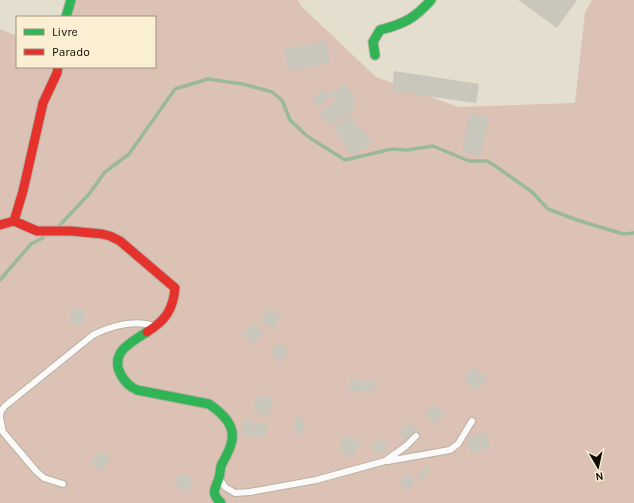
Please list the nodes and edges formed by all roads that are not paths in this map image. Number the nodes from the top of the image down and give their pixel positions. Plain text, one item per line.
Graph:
1 (71, 0) edge
2 (431, 0) edge
3 (66, 16) edge
4 (375, 55) dead end
5 (58, 68) edge
6 (14, 221) junction
7 (0, 225) edge
8 (156, 327) junction
9 (0, 417) edge
10 (472, 421) dead end
11 (416, 436) dead end
12 (385, 461) junction
13 (220, 478) junction
14 (63, 484) dead end
15 (221, 503) edge

1 - 3 street
2 - 4 street
5 - 6 street
6 - 7 street
6 - 8 street
8 - 9 lane
8 - 13 street
9 - 14 lane
10 - 12 lane
11 - 12 lane
12 - 13 lane
13 - 15 street

